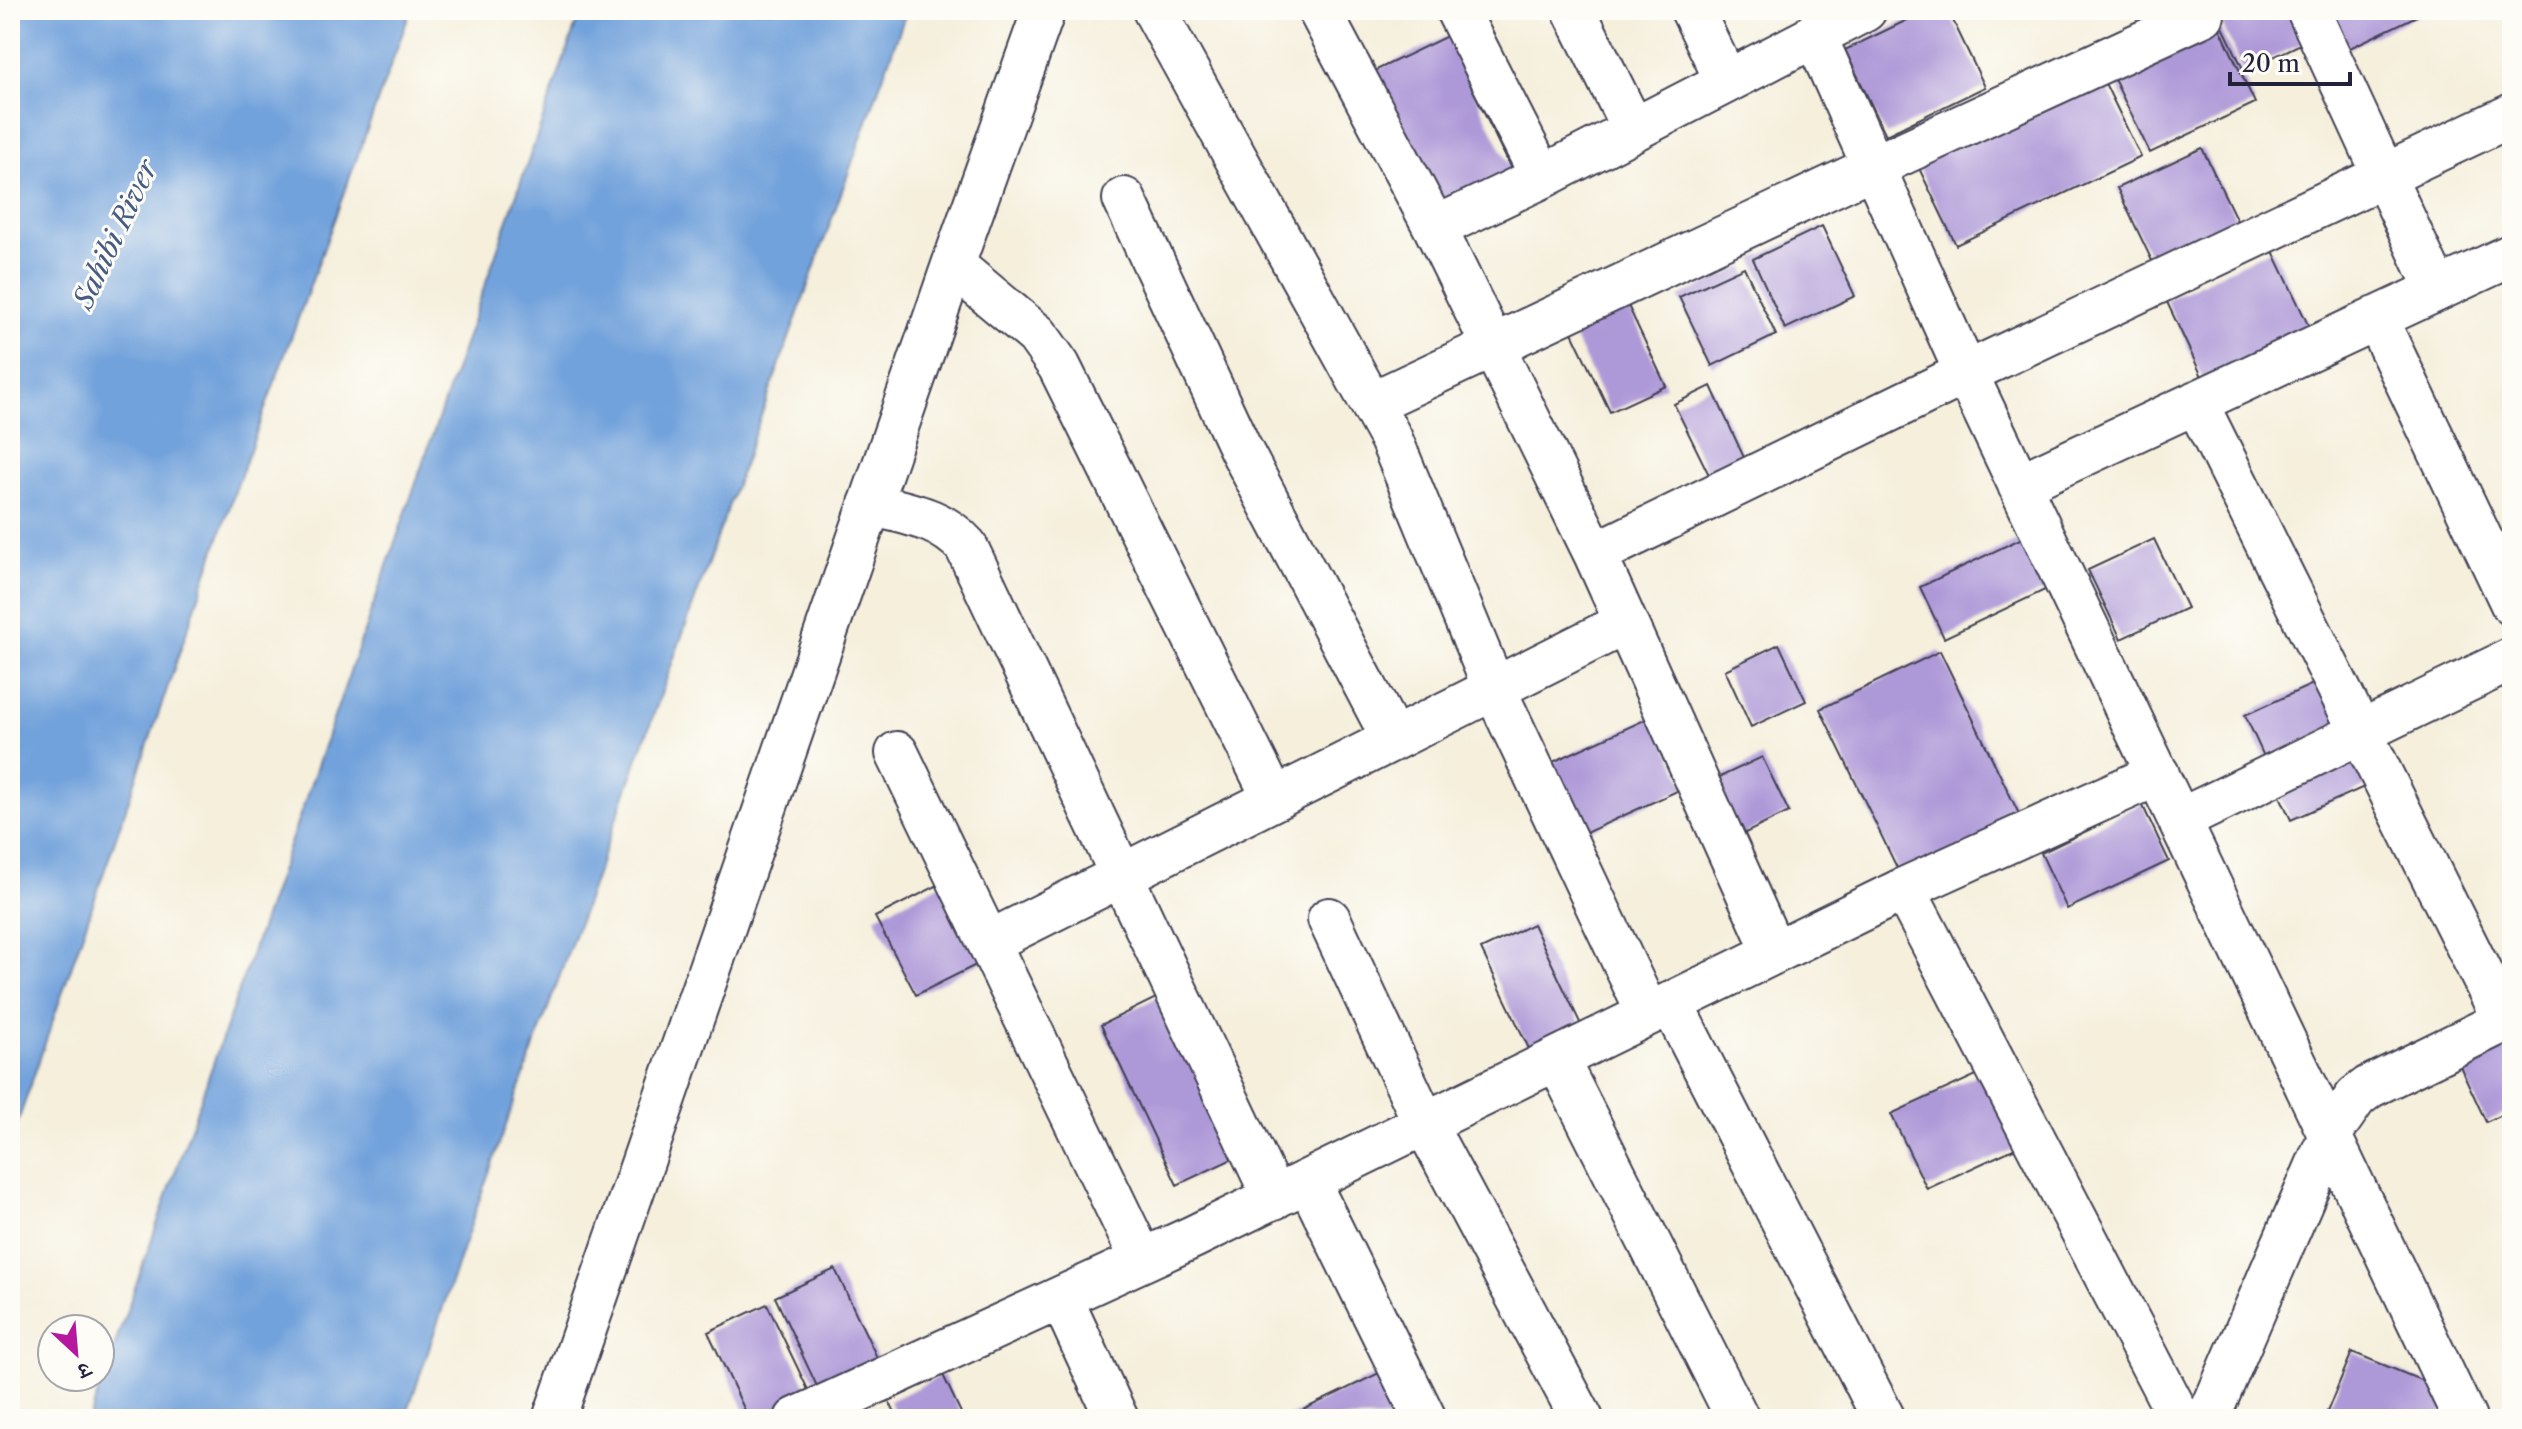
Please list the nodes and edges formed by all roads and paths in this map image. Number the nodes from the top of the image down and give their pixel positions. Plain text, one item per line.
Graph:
1 (1044, 10) edge
2 (1154, 10) edge
3 (1319, 10) edge
4 (1457, 10) edge
5 (1574, 10) edge
6 (1692, 10) edge
7 (1865, 10) edge
8 (2308, 10) edge
9 (2203, 15) dead end
10 (1814, 34) junction
11 (1726, 80) junction
12 (2512, 115) edge
13 (1633, 129) junction
14 (1873, 167) junction
15 (2384, 176) junction
16 (1542, 177) junction
17 (1124, 199) dead end
18 (1435, 228) junction
19 (2512, 255) edge
20 (953, 265) junction
21 (2437, 290) junction
22 (2376, 318) junction
23 (1493, 345) junction
24 (1966, 373) junction
25 (2196, 402) junction
26 (1372, 403) junction
27 (2019, 485) junction
28 (870, 504) junction
29 (1595, 554) junction
30 (2512, 604) edge
31 (1625, 623) junction
32 (2512, 659) edge
33 (1494, 688) junction
34 (2361, 733) junction
35 (1393, 739) junction
36 (897, 753) dead end
37 (2158, 774) junction
38 (1274, 799) junction
39 (2180, 820) junction
40 (1121, 875) junction
41 (1904, 889) junction
42 (1329, 919) dead end
43 (989, 942) junction
44 (1774, 952) junction
45 (1660, 1009) junction
46 (2508, 1018) edge
47 (1557, 1059) junction
48 (1425, 1124) junction
49 (2331, 1133) junction
50 (1291, 1189) junction
51 (1142, 1260) junction
52 (1061, 1298) junction
53 (811, 1416) edge
54 (2463, 1418) edge
55 (554, 1419) edge
56 (1117, 1419) edge
57 (1425, 1419) edge
58 (1582, 1419) edge
59 (1738, 1419) edge
60 (1884, 1419) edge
61 (2180, 1419) edge
62 (2208, 1419) edge

1 - 20 street
2 - 26 street
3 - 18 street
4 - 16 street
5 - 13 street
6 - 11 street
7 - 10 street
8 - 15 street
9 - 14 street
10 - 11 street
10 - 14 street
11 - 13 street
12 - 15 street
13 - 16 street
14 - 23 street
14 - 24 street
15 - 21 street
15 - 24 street
16 - 18 street
17 - 35 street
18 - 23 street
19 - 21 street
20 - 28 street
20 - 38 street
21 - 22 street
22 - 25 street
22 - 30 street
23 - 26 street
23 - 29 street
24 - 27 street
24 - 29 street
25 - 27 street
25 - 34 street
26 - 33 street
27 - 37 street
28 - 40 street
28 - 55 street
29 - 31 street
31 - 33 street
31 - 44 street
32 - 34 street
33 - 35 street
33 - 45 street
34 - 39 street
34 - 46 street
35 - 38 street
36 - 43 street
37 - 39 street
37 - 41 street
38 - 40 street
39 - 49 street
40 - 43 street
40 - 50 street
41 - 44 street
41 - 61 street
42 - 48 street
43 - 51 street
44 - 45 street
45 - 47 street
45 - 60 street
46 - 49 street
47 - 48 street
47 - 59 street
48 - 50 street
48 - 58 street
49 - 54 street
49 - 62 street
50 - 51 street
50 - 57 street
51 - 52 street
52 - 53 street
52 - 56 street

